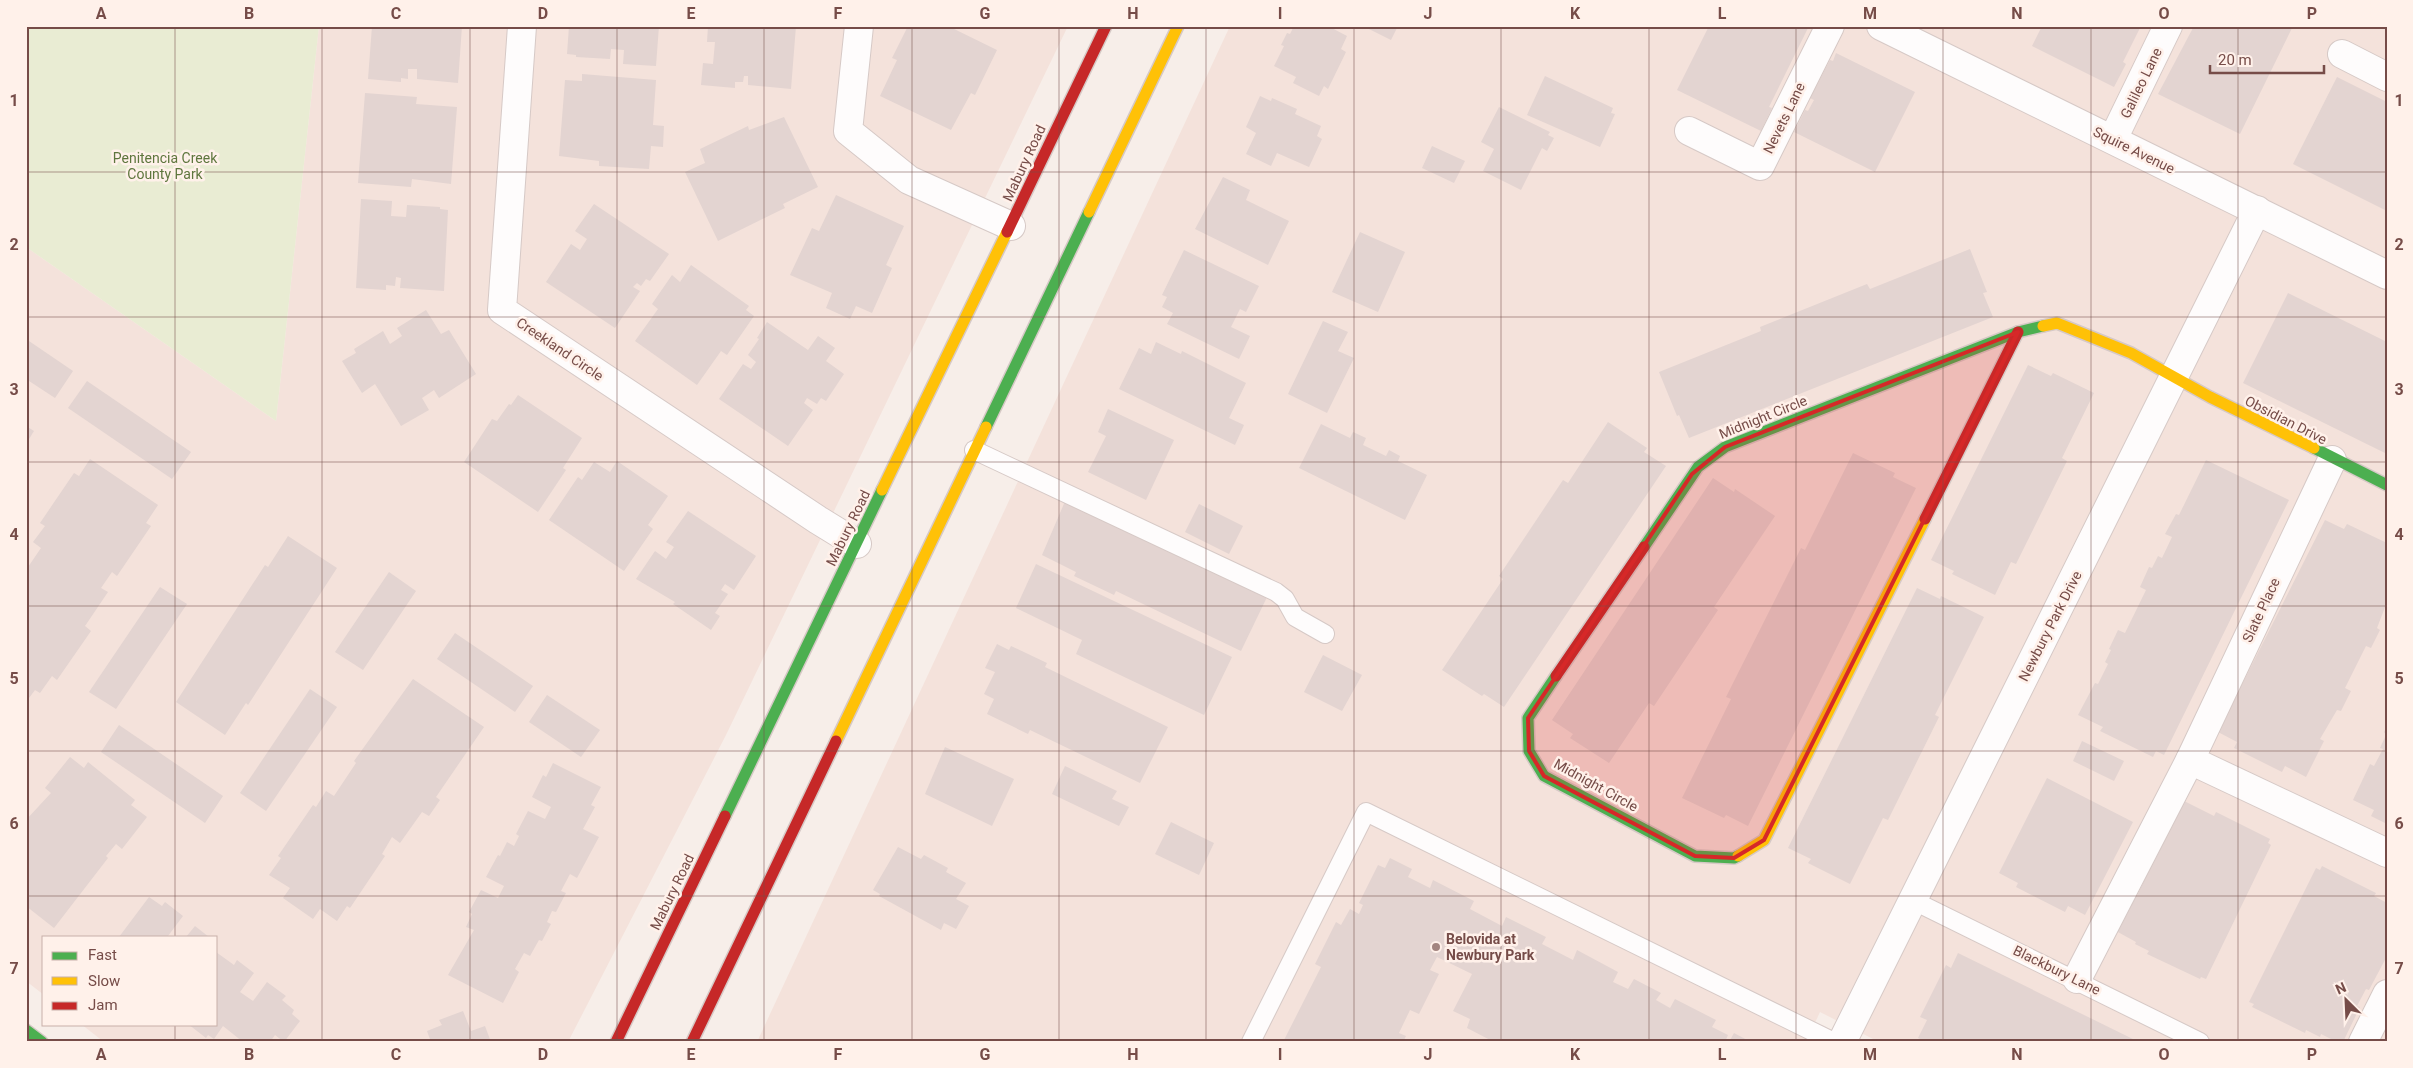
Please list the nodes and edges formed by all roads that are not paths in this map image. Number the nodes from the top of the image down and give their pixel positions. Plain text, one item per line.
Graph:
1 (522, 26) edge
2 (859, 26) edge
3 (1106, 26) edge
4 (1178, 26) edge
5 (1830, 26) edge
6 (1881, 26) edge
7 (2168, 26) edge
8 (2342, 54) dead end
9 (2387, 76) edge
10 (1689, 131) dead end
11 (2113, 139) junction
12 (2257, 210) junction
13 (1011, 226) junction
14 (2387, 275) edge
15 (2018, 332) junction
16 (2173, 378) junction
17 (974, 450) junction
18 (2332, 460) junction
19 (2387, 486) edge
20 (857, 544) junction
21 (1325, 634) dead end
22 (2190, 760) junction
23 (2387, 853) edge
24 (1912, 900) junction
25 (2076, 979) junction
26 (2387, 994) edge
27 (26, 1030) edge
28 (42, 1042) edge
29 (616, 1042) edge
30 (692, 1042) edge
31 (1251, 1042) edge
32 (1834, 1042) edge
33 (1842, 1042) edge
34 (2200, 1042) edge
35 (2363, 1042) edge

1 - 20 street, Creekland Circle
2 - 13 street
3 - 13 main road, Mabury Road
4 - 17 main road
5 - 10 street, Nevets Lane
6 - 11 street, Squire Avenue
7 - 11 street, Galileo Lane
8 - 9 street
11 - 12 street, Squire Avenue
12 - 14 street, Squire Avenue
12 - 16 street, Newbury Park Drive
13 - 20 main road, Mabury Road
15 - 15 main road, Midnight Circle
15 - 16 main road, Midnight Circle
16 - 18 main road, Obsidian Drive
16 - 24 street, Newbury Park Drive
17 - 21 lane
17 - 30 main road
18 - 19 main road, Obsidian Drive
18 - 22 street, Slate Place
20 - 29 main road, Mabury Road
22 - 23 street
22 - 25 street, Slate Place
24 - 25 lane, Blackbury Lane
24 - 33 street, Newbury Park Drive
25 - 34 lane, Blackbury Lane
26 - 35 street
27 - 28 main road
31 - 32 lane

